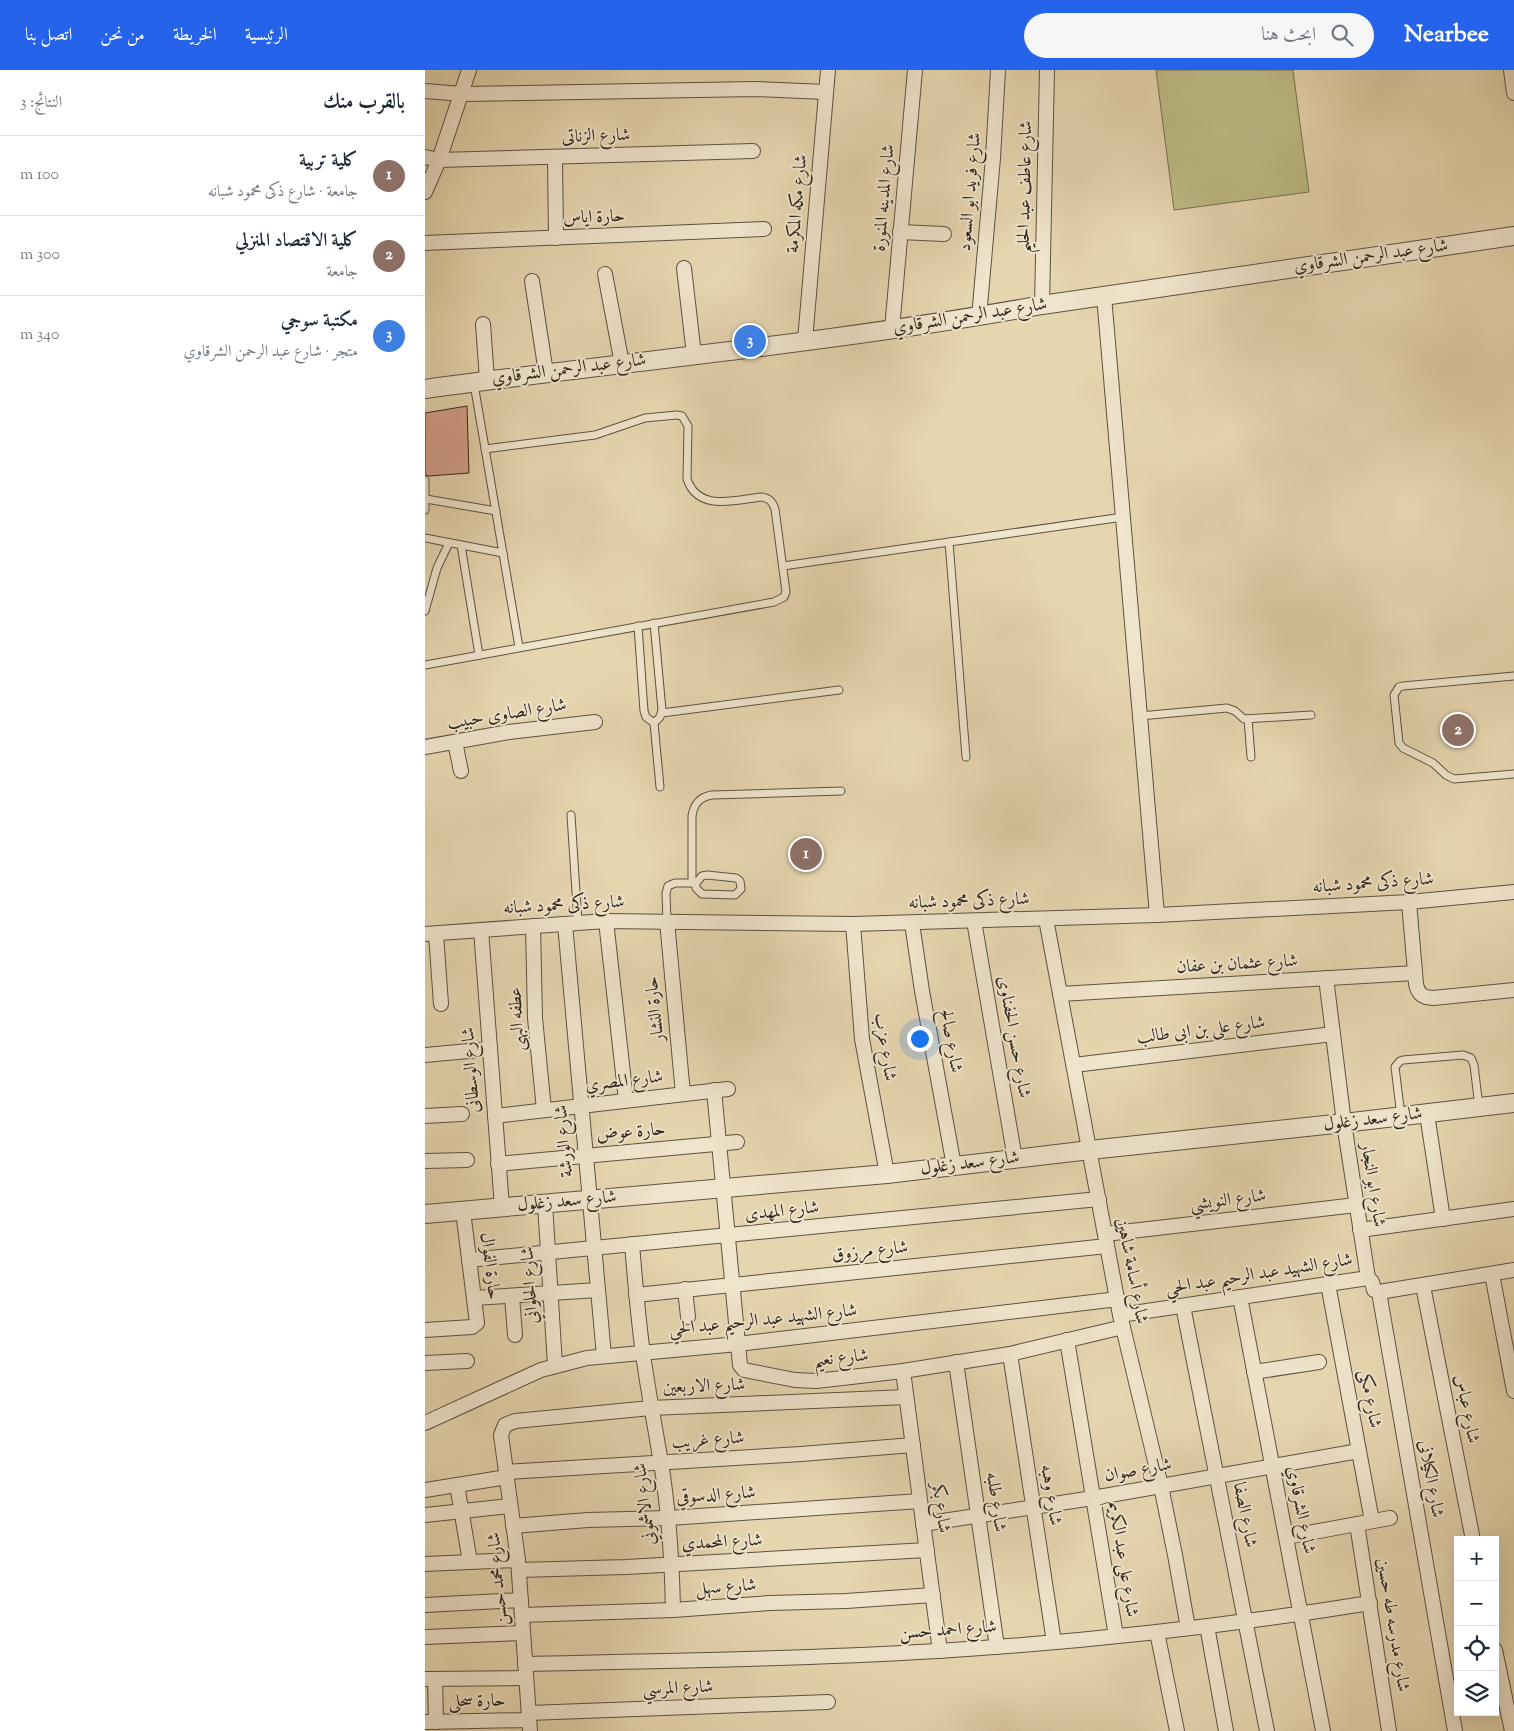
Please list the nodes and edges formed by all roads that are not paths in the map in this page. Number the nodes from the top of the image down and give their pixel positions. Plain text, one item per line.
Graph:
1 (469, 70) edge
2 (828, 70) edge
3 (915, 70) edge
4 (998, 70) edge
5 (1047, 70) edge
6 (1511, 70) edge
7 (425, 91) edge
8 (826, 92) junction
9 (1514, 93) edge
10 (462, 94) junction
11 (753, 151) dead end
12 (555, 157) junction
13 (432, 159) edge
14 (425, 192) edge
15 (764, 229) dead end
16 (900, 232) junction
17 (944, 234) dead end
18 (1514, 236) edge
19 (556, 238) junction
20 (425, 243) edge
21 (684, 268) dead end
22 (605, 274) dead end
23 (532, 281) dead end
24 (1104, 296) junction
25 (1042, 305) junction
26 (979, 317) junction
27 (483, 324) dead end
28 (892, 329) junction
29 (805, 341) junction
30 (694, 355) junction
31 (623, 364) junction
32 (546, 373) junction
33 (481, 381) junction
34 (425, 389) edge
35 (485, 449) junction
36 (425, 480) edge
37 (426, 499) edge
38 (425, 510) edge
39 (496, 510) junction
40 (1123, 517) junction
41 (425, 538) edge
42 (949, 542) junction
43 (449, 543) junction
44 (461, 545) junction
45 (503, 553) junction
46 (783, 566) junction
47 (425, 611) edge
48 (654, 623) junction
49 (638, 626) junction
50 (519, 648) junction
51 (479, 655) junction
52 (425, 665) edge
53 (1514, 676) edge
54 (839, 690) dead end
55 (661, 713) junction
56 (1311, 715) dead end
57 (1140, 716) junction
58 (1247, 719) junction
59 (595, 722) dead end
60 (654, 723) junction
61 (455, 742) junction
62 (425, 747) edge
63 (966, 757) dead end
64 (1251, 757) dead end
65 (461, 771) dead end
66 (1514, 774) edge
67 (659, 787) dead end
68 (841, 791) dead end
69 (571, 815) dead end
70 (694, 883) junction
71 (1514, 892) edge
72 (1409, 902) junction
73 (1157, 915) junction
74 (1046, 919) junction
75 (606, 921) junction
76 (667, 921) junction
77 (974, 922) junction
78 (571, 923) junction
79 (913, 923) junction
80 (853, 924) junction
81 (533, 926) junction
82 (481, 930) junction
83 (431, 934) edge
84 (1415, 973) junction
85 (1326, 978) junction
86 (1514, 990) edge
87 (1060, 994) junction
88 (441, 1004) dead end
89 (1333, 1034) junction
90 (490, 1049) junction
91 (425, 1055) edge
92 (1074, 1065) junction
93 (721, 1090) joint
94 (683, 1094) junction
95 (626, 1100) junction
96 (1514, 1103) edge
97 (581, 1106) junction
98 (1479, 1107) junction
99 (544, 1110) junction
100 (462, 1114) dead end
101 (1427, 1114) junction
102 (425, 1116) edge
103 (495, 1116) junction
104 (1401, 1117) junction
105 (1344, 1123) junction
106 (737, 1142) dead end
107 (719, 1144) junction
108 (1090, 1150) junction
109 (585, 1156) junction
110 (1015, 1159) junction
111 (467, 1160) dead end
112 (425, 1161) edge
113 (498, 1164) junction
114 (954, 1166) junction
115 (887, 1174) junction
116 (723, 1188) junction
117 (589, 1200) junction
118 (1099, 1200) junction
119 (545, 1204) junction
120 (1356, 1205) junction
121 (502, 1207) junction
122 (1514, 1209) edge
123 (463, 1211) junction
124 (425, 1214) edge
125 (1443, 1219) junction
126 (1360, 1230) junction
127 (727, 1236) junction
128 (1106, 1240) junction
129 (632, 1244) junction
130 (594, 1248) junction
131 (548, 1252) junction
132 (469, 1260) junction
133 (1514, 1270) edge
134 (1492, 1274) junction
135 (1368, 1278) junction
136 (1328, 1284) junction
137 (732, 1285) junction
138 (1423, 1286) junction
139 (685, 1289) junction
140 (598, 1290) junction
141 (1379, 1292) junction
142 (550, 1293) junction
143 (636, 1294) junction
144 (512, 1296) junction
145 (1240, 1297) junction
146 (474, 1298) junction
147 (1118, 1299) junction
148 (1183, 1306) junction
149 (688, 1317) dead end
150 (1121, 1321) junction
151 (425, 1330) edge
152 (515, 1334) dead end
153 (1067, 1340) junction
154 (738, 1344) junction
155 (642, 1352) junction
156 (1009, 1354) junction
157 (604, 1356) junction
158 (467, 1361) dead end
159 (956, 1362) junction
160 (1319, 1362) dead end
161 (425, 1363) edge
162 (555, 1365) junction
163 (903, 1371) junction
164 (1254, 1372) junction
165 (1514, 1391) edge
166 (907, 1397) junction
167 (651, 1408) junction
168 (425, 1422) edge
169 (505, 1425) joint
170 (913, 1445) junction
171 (1359, 1451) junction
172 (661, 1463) junction
173 (1272, 1467) junction
174 (507, 1475) junction
175 (1217, 1476) junction
176 (457, 1485) junction
177 (1161, 1486) junction
178 (425, 1490) edge
179 (1093, 1498) junction
180 (920, 1501) junction
181 (510, 1506) junction
182 (1033, 1508) junction
183 (461, 1511) junction
184 (425, 1515) edge
185 (978, 1516) junction
186 (669, 1518) junction
187 (1390, 1518) dead end
188 (1372, 1521) junction
189 (923, 1524) junction
190 (1357, 1524) junction
191 (513, 1526) junction
192 (1472, 1536) edge
193 (1286, 1537) junction
194 (927, 1550) junction
195 (470, 1562) junction
196 (425, 1564) edge
197 (672, 1564) junction
198 (519, 1565) junction
199 (933, 1595) junction
200 (521, 1600) junction
201 (1370, 1603) junction
202 (425, 1605) edge
203 (673, 1610) junction
204 (1302, 1614) junction
205 (522, 1615) junction
206 (1246, 1622) junction
207 (1207, 1626) junction
208 (1188, 1628) junction
209 (1157, 1632) junction
210 (523, 1633) junction
211 (1116, 1636) junction
212 (425, 1638) edge
213 (1054, 1642) junction
214 (997, 1647) junction
215 (940, 1651) junction
216 (525, 1664) junction
217 (1499, 1668) edge
218 (526, 1678) junction
219 (430, 1679) edge
220 (828, 1702) dead end
221 (529, 1721) edge
222 (431, 1722) edge
223 (1177, 1731) edge
224 (1226, 1731) edge
225 (1267, 1731) edge
226 (1323, 1731) edge
227 (1389, 1731) edge
228 (1455, 1731) edge
229 (1513, 1731) edge

1 - 10 street
2 - 8 street, شارع مكه المكرمة
3 - 16 street, شارع المدينه المنورة
4 - 26 street, شارع فريد ابو السعود
5 - 25 street, شارع عاطف عبد الحليم
6 - 9 street
7 - 10 street
8 - 10 street
8 - 29 street, شارع مكه المكرمة
10 - 13 street
11 - 12 street, شارع الزناتى
12 - 13 street, شارع الزناتى
12 - 19 street
13 - 14 street
15 - 19 street, حارة اياس
16 - 17 street
16 - 28 street, شارع المدينه المنورة
18 - 24 street, شارع عبد الرحمن الشرقاوي
19 - 20 street, حارة اياس
21 - 30 street
22 - 31 street
23 - 32 street
24 - 25 street, شارع عبد الرحمن الشرقاوي
24 - 40 street
25 - 26 street, شارع عبد الرحمن الشرقاوي
26 - 28 street, شارع عبد الرحمن الشرقاوي
27 - 33 street
28 - 29 street, شارع عبد الرحمن الشرقاوي
29 - 30 street, شارع عبد الرحمن الشرقاوي
30 - 31 street, شارع عبد الرحمن الشرقاوي
31 - 32 street, شارع عبد الرحمن الشرقاوي
32 - 33 street, شارع عبد الرحمن الشرقاوي
33 - 34 street, شارع عبد الرحمن الشرقاوي
33 - 35 lane
35 - 39 lane
35 - 46 lane
36 - 37 lane
37 - 38 lane
37 - 39 lane
39 - 45 lane
40 - 42 lane
40 - 57 street
41 - 43 lane
42 - 46 lane
42 - 63 lane
43 - 44 lane
43 - 47 lane
44 - 45 lane
44 - 51 lane
45 - 50 lane
46 - 48 lane
48 - 49 lane
48 - 55 lane
49 - 50 lane
49 - 60 lane
50 - 51 lane
51 - 52 lane
53 - 66 lane
54 - 55 lane
55 - 60 lane
56 - 58 lane
57 - 58 lane
57 - 73 street
58 - 64 lane
59 - 61 street, شارع الصاوى حبيب
60 - 67 lane
61 - 62 street, شارع الصاوى حبيب
61 - 65 street
68 - 70 lane
69 - 78 lane
70 - 70 lane
70 - 76 lane
71 - 72 street, شارع ذكى محمود شبانه
72 - 73 street, شارع ذكى محمود شبانه
72 - 84 street
73 - 74 street, شارع ذكى محمود شبانه
74 - 77 street, شارع ذكى محمود شبانه
74 - 87 street, شارع أسامة شاهين
75 - 76 street, شارع ذكى محمود شبانه
75 - 78 street, شارع ذكى محمود شبانه
75 - 95 street
76 - 80 street, شارع ذكى محمود شبانه
76 - 94 street, حارة النشار
77 - 79 street, شارع ذكى محمود شبانه
77 - 110 street, شارع حسن الحفناوى
78 - 81 street, شارع ذكى محمود شبانه
78 - 97 street, شارع الورشة
79 - 80 street, شارع ذكى محمود شبانه
79 - 114 street, شارع صالح
80 - 115 street, شارع عزب
81 - 82 street, شارع ذكى محمود شبانه
81 - 99 street, عطفه البهى
82 - 83 street, شارع ذكى محمود شبانه
82 - 90 street, شارع الوسطانى
83 - 88 street
84 - 85 street, شارع عثمان بن عفان
84 - 86 street
85 - 87 street, شارع عثمان بن عفان
85 - 89 street, شارع ابو النجار
87 - 92 street, شارع أسامة شاهين
89 - 92 street, شارع على بن ابى طالب
89 - 105 street, شارع ابو النجار
90 - 91 street
90 - 103 street, شارع الوسطانى
92 - 108 street, شارع أسامة شاهين
93 - 94 street, شارع المصري
93 - 107 street, شارع نعيم
94 - 95 street, شارع المصري
95 - 97 street, شارع المصري
96 - 98 street, شارع سعد زغلول
97 - 99 street, شارع المصري
97 - 109 street, شارع الورشة
98 - 101 street, شارع سعد زغلول
98 - 104 lane
99 - 103 street, شارع المصري
100 - 102 street
101 - 104 street, شارع سعد زغلول
101 - 125 street
103 - 113 street, شارع الوسطانى
104 - 105 street, شارع سعد زغلول
105 - 108 street, شارع سعد زغلول
105 - 120 street, شارع ابو النجار
106 - 107 street, حارة عوض
107 - 109 street, حارة عوض
107 - 116 street, شارع نعيم
108 - 110 street, شارع سعد زغلول
108 - 118 street, شارع أسامة شاهين
109 - 113 street, حارة عوض
109 - 117 street, شارع الورشة
110 - 114 street, شارع سعد زغلول
111 - 112 street
113 - 121 street, شارع الوسطانى
114 - 115 street, شارع سعد زغلول
115 - 116 street, شارع سعد زغلول
116 - 117 street, شارع سعد زغلول
116 - 127 street, شارع نعيم
117 - 119 street, شارع سعد زغلول
117 - 130 street, شارع الورشة
118 - 127 street, شارع المهدى
118 - 128 street, شارع أسامة شاهين
119 - 121 street, شارع سعد زغلول
119 - 131 street, شارع الحلواني
120 - 126 street, شارع ابو النجار
120 - 128 street, شارع النويشي
121 - 123 street, شارع سعد زغلول
122 - 125 street
123 - 124 street, شارع سعد زغلول
123 - 132 street, حارة الفوال
125 - 126 street
126 - 135 street, شارع ابو النجار
127 - 129 street, شارع المهدى
127 - 137 street, شارع نعيم
128 - 137 street, شارع مرزوق
128 - 147 street, شارع أسامة شاهين
129 - 130 street, شارع المهدى
129 - 143 street, شارع الاشموني
130 - 131 street, شارع المهدى
130 - 140 street, شارع الورشة
131 - 132 street, شارع المهدى
131 - 142 street, شارع الحلواني
132 - 146 street, حارة الفوال
133 - 134 street
134 - 138 street
134 - 165 street
135 - 136 street, شارع الشهيد عبد الرحيم عبد الحي
135 - 141 street, شارع الشهيد عبد الرحيم عبد الحي
136 - 145 street, شارع الشهيد عبد الرحيم عبد الحي
136 - 171 street, شارع مكى
137 - 139 street, شارع مرزوق
137 - 154 street, شارع نعيم
138 - 141 street
138 - 192 street, شارع عباس
139 - 143 street, شارع مرزوق
139 - 149 street
140 - 142 street
140 - 157 street, شارع الورشة
141 - 228 street, شارع الكيلانى
142 - 144 street
142 - 162 street, شارع الحلواني
143 - 155 street, شارع الاشموني
144 - 146 street
144 - 152 street
145 - 148 street, شارع الشهيد عبد الرحيم عبد الحي
145 - 164 street, شارع الشرقاوي
146 - 151 street, حارة الفوال
147 - 150 street, شارع أسامة شاهين
147 - 154 street, شارع الشهيد عبد الرحيم عبد الحي
148 - 150 street, شارع الشهيد عبد الرحيم عبد الحي
148 - 175 street, شارع الصفا
150 - 153 street, شارع نعيم
150 - 177 street, شارع أسامة شاهين
153 - 156 street, شارع نعيم
153 - 179 street, شارع على عبد الكريم
154 - 155 street, شارع الشهيد عبد الرحيم عبد الحي
154 - 163 street, شارع نعيم
155 - 157 street, شارع الشهيد عبد الرحيم عبد الحي
155 - 167 street, شارع الاشموني
156 - 159 street, شارع نعيم
156 - 182 street, شارع وهبه
157 - 162 street, شارع الشهيد عبد الرحيم عبد الحي
158 - 161 street
159 - 163 street, شارع نعيم
159 - 185 street, شارع طلبه
160 - 164 street
162 - 168 street, شارع الشهيد عبد الرحيم عبد الحي
163 - 166 street, شارع بكر
164 - 173 street, شارع الشرقاوي
166 - 167 street, شارع الاربعين
166 - 170 street, شارع بكر
167 - 169 street, شارع الاربعين
167 - 172 street, شارع الاشموني
169 - 174 street, شارع محمد حسن
170 - 172 street, شارع غريب
170 - 180 street, شارع بكر
171 - 173 street, شارع صوان
171 - 188 street, شارع مكى
172 - 174 street, شارع غريب
172 - 186 street, شارع الاشموني
173 - 175 street, شارع صوان
173 - 193 street, شارع الشرقاوي
174 - 176 street, شارع غريب
174 - 181 street, شارع محمد حسن
175 - 177 street, شارع صوان
175 - 206 street, شارع الصفا
176 - 178 street, شارع غريب
176 - 183 street
177 - 179 street, شارع صوان
177 - 208 street, شارع أسامة شاهين
179 - 182 street, شارع صوان
179 - 211 street, شارع على عبد الكريم
180 - 186 street, شارع الدسوقي
180 - 189 street, شارع بكر
181 - 183 street
181 - 191 street, شارع محمد حسن
182 - 185 street, شارع صوان
182 - 213 street, شارع وهبه
183 - 184 street
183 - 195 street
185 - 189 street, شارع صوان
185 - 214 street, شارع طلبه
186 - 191 street, شارع الدسوقي
186 - 197 street, شارع الاشموني
187 - 188 street
188 - 190 street
189 - 194 street, شارع بكر
190 - 193 street
190 - 201 street, شارع مدرسه طه حسين
191 - 198 street, شارع محمد حسن
193 - 204 street, شارع الشرقاوي
194 - 197 street, شارع المحمدي
194 - 199 street, شارع بكر
195 - 196 street, شارع المحمدي
195 - 198 street, شارع المحمدي
197 - 198 street, شارع المحمدي
197 - 203 street, شارع الاشموني
198 - 200 street, شارع محمد حسن
199 - 203 street, شارع سهل
199 - 215 street, شارع بكر
200 - 202 street
200 - 205 street, شارع محمد حسن
201 - 204 street, شارع احمد حسن
201 - 227 street, شارع مدرسه طه حسين
203 - 205 street, شارع سهل
204 - 206 street, شارع احمد حسن
204 - 226 street, شارع الشرقاوي
205 - 210 street, شارع محمد حسن
206 - 207 street, شارع احمد حسن
206 - 225 street, شارع الصفا
207 - 208 street, شارع احمد حسن
207 - 224 street
208 - 209 street, شارع احمد حسن
209 - 211 street, شارع احمد حسن
209 - 223 street
210 - 212 street
210 - 216 street, شارع محمد حسن
211 - 213 street, شارع احمد حسن
213 - 214 street, شارع احمد حسن
214 - 215 street, شارع احمد حسن
215 - 216 street, شارع احمد حسن
216 - 218 street, شارع محمد حسن
217 - 229 street
218 - 219 street
218 - 221 street, شارع محمد حسن
219 - 222 street
220 - 221 street, شارع المرسي
221 - 222 street, حارة سحلى

